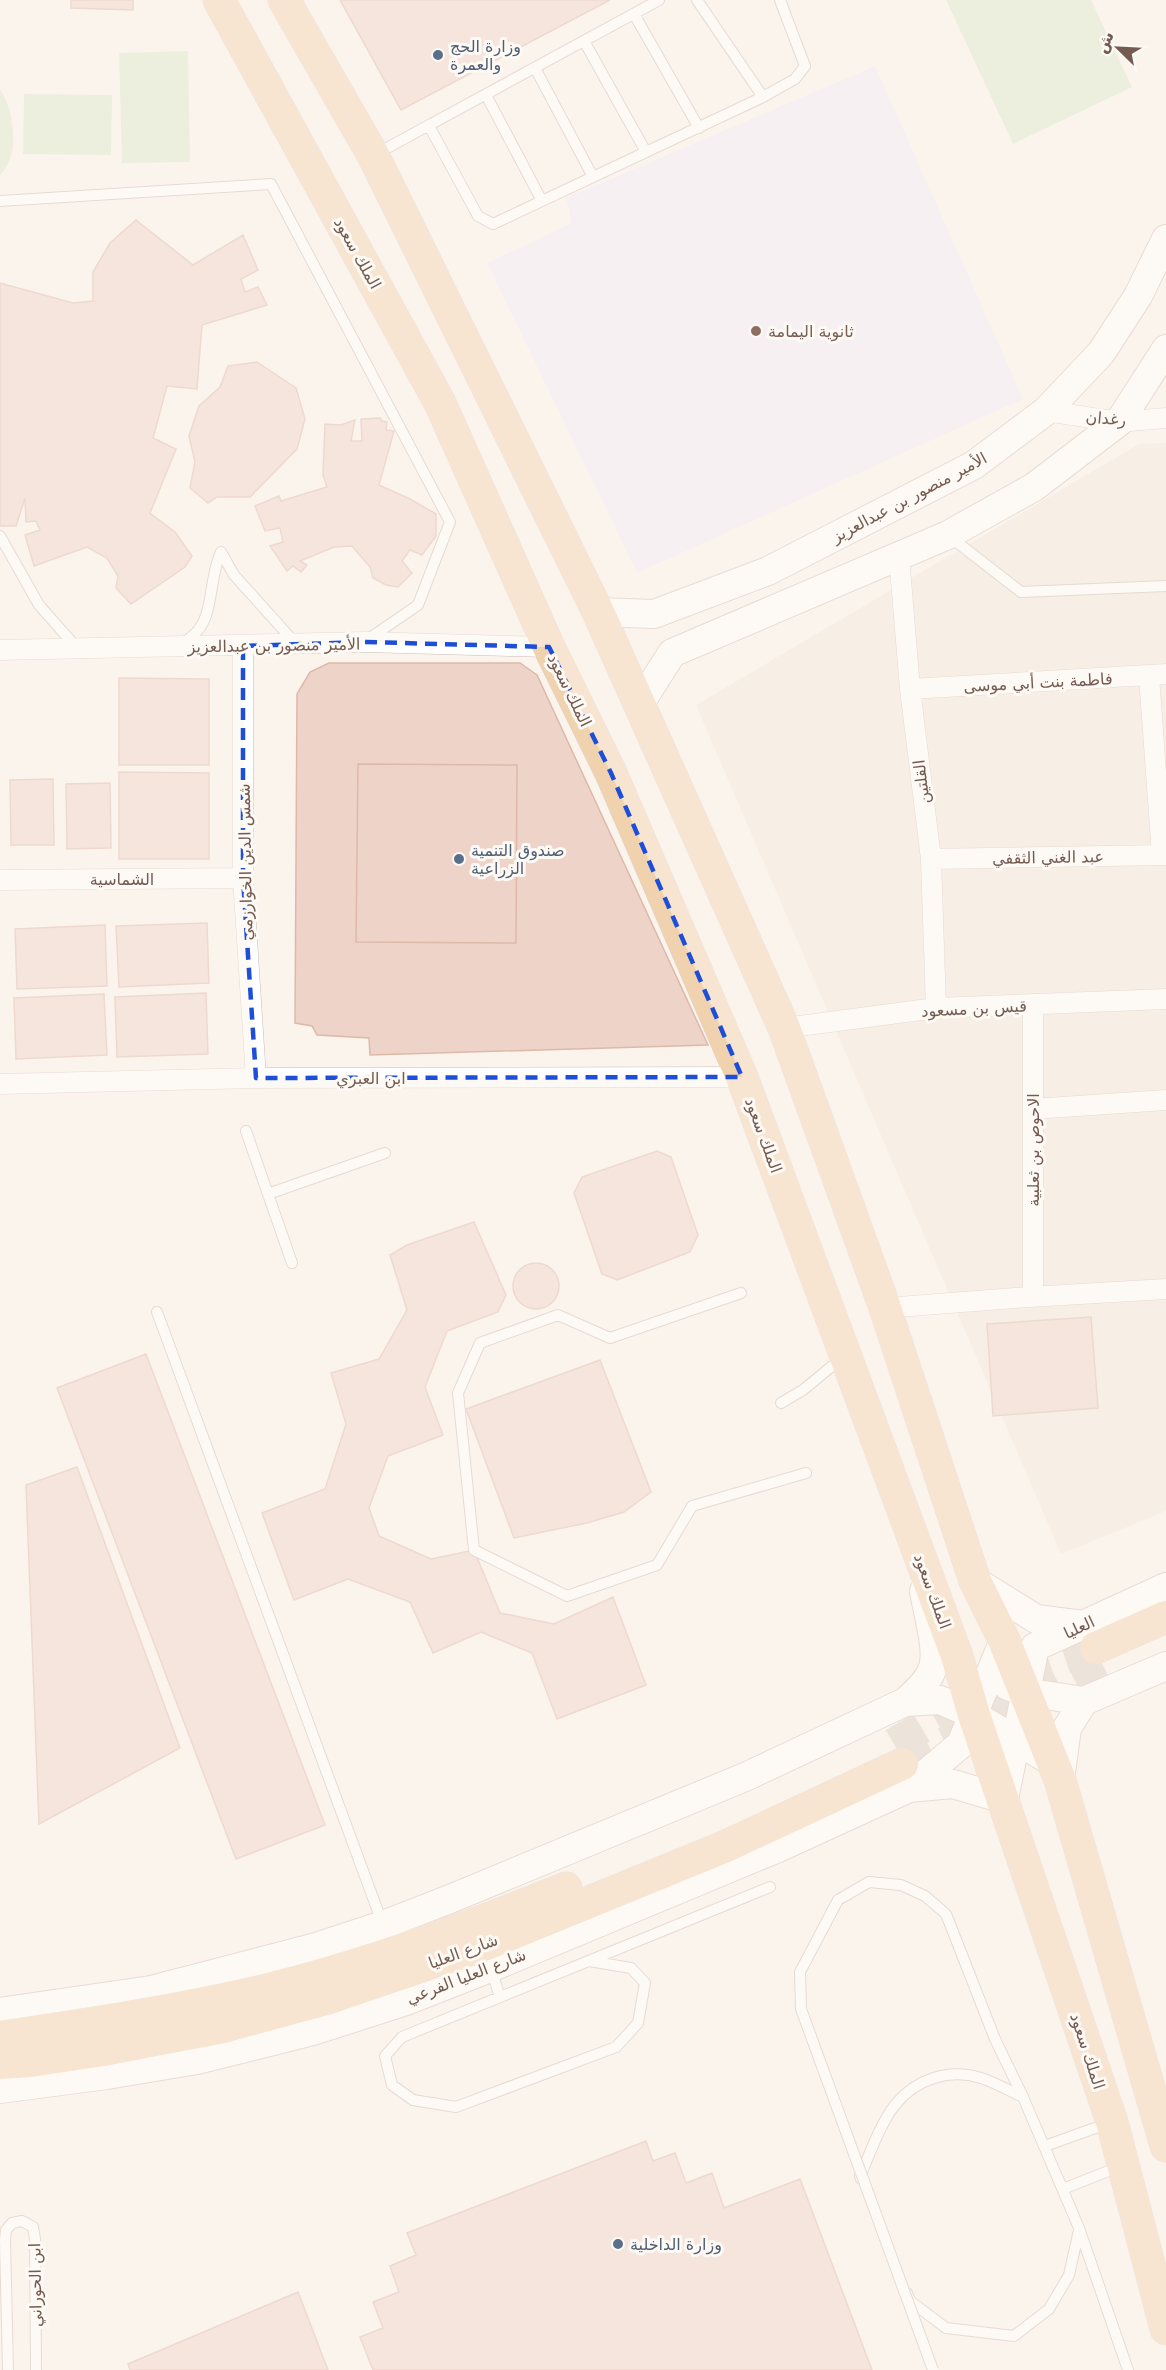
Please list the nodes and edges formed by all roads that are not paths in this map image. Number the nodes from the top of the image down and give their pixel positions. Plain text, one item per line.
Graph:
1 (219, 0) edge
2 (284, 0) edge
3 (659, 0) edge
4 (697, 0) edge
5 (780, 0) edge
6 (634, 14) junction
7 (584, 41) junction
8 (535, 68) junction
9 (486, 95) junction
10 (763, 97) junction
11 (429, 126) junction
12 (699, 128) junction
13 (646, 152) junction
14 (373, 155) junction
15 (593, 177) junction
16 (0, 201) edge
17 (542, 201) junction
18 (1166, 239) edge
19 (1166, 349) edge
20 (1046, 411) junction
21 (1166, 418) edge
22 (1119, 422) junction
23 (948, 535) junction
24 (0, 536) edge
25 (899, 556) junction
26 (768, 571) junction
27 (1166, 586) edge
28 (598, 612) junction
29 (750, 620) junction
30 (365, 642) junction
31 (296, 644) junction
32 (243, 646) junction
33 (179, 647) junction
34 (549, 647) junction
35 (77, 649) junction
36 (0, 650) edge
37 (1158, 675) edge
38 (910, 688) junction
39 (639, 705) junction
40 (1164, 855) edge
41 (930, 859) junction
42 (243, 878) junction
43 (0, 880) edge
44 (1166, 999) edge
45 (1033, 1004) junction
46 (936, 1008) junction
47 (784, 1028) junction
48 (742, 1077) junction
49 (256, 1078) junction
50 (0, 1084) edge
51 (1166, 1100) edge
52 (1033, 1109) junction
53 (246, 1131) dead end
54 (385, 1153) dead end
55 (268, 1194) junction
56 (292, 1263) dead end
57 (1166, 1290) edge
58 (741, 1293) dead end
59 (1033, 1296) junction
60 (885, 1308) junction
61 (157, 1312) dead end
62 (834, 1326) junction
63 (781, 1403) dead end
64 (806, 1473) dead end
65 (916, 1545) junction
66 (975, 1581) junction
67 (1166, 1587) edge
68 (1166, 1617) edge
69 (1166, 1636) edge
70 (1004, 1641) junction
71 (1096, 1645) junction
72 (1166, 1666) edge
73 (975, 1674) junction
74 (1025, 1692) junction
75 (1084, 1701) junction
76 (905, 1702) junction
77 (974, 1715) junction
78 (1016, 1740) junction
79 (902, 1766) junction
80 (1056, 1770) junction
81 (1004, 1799) junction
82 (770, 1887) dead end
83 (383, 1925) junction
84 (589, 1961) junction
85 (490, 1968) junction
86 (500, 1997) junction
87 (0, 2012) edge
88 (0, 2037) edge
89 (0, 2062) edge
90 (0, 2088) edge
91 (1023, 2097) junction
92 (1112, 2122) junction
93 (1045, 2146) junction
94 (1166, 2146) edge
95 (1125, 2165) junction
96 (1063, 2189) junction
97 (1079, 2228) junction
98 (1166, 2329) edge
99 (8, 2370) edge
100 (36, 2370) edge
101 (933, 2370) edge
102 (1128, 2370) edge

1 - 34 main road, الملك سعود
2 - 14 main road
3 - 6 lane
4 - 10 lane
5 - 10 lane
6 - 7 lane
6 - 12 lane
7 - 8 lane
7 - 13 lane
8 - 9 lane
8 - 15 lane
9 - 11 lane
9 - 17 lane
10 - 12 lane
11 - 14 lane
11 - 17 lane
12 - 13 lane
13 - 15 lane
14 - 28 main road
15 - 17 lane
16 - 30 lane
18 - 20 street, الأمير منصور بن عبدالعزيز
19 - 22 street
20 - 22 street, رغدان
20 - 26 street, الأمير منصور بن عبدالعزيز
21 - 22 street, رغدان
22 - 23 street
23 - 25 street
23 - 27 lane
24 - 35 lane
25 - 29 street
25 - 38 street, القلتين
26 - 28 street, الأمير منصور بن عبدالعزيز
26 - 29 street
28 - 39 main road
29 - 39 street
30 - 31 street, الأمير منصور بن عبدالعزيز
30 - 34 street, الأمير منصور بن عبدالعزيز
31 - 32 street, الأمير منصور بن عبدالعزيز
31 - 33 lane
32 - 33 street, الأمير منصور بن عبدالعزيز
32 - 42 street, شمس الدين الخوارزمي
33 - 35 street, الأمير منصور بن عبدالعزيز
34 - 48 main road, الملك سعود
35 - 36 street, الأمير منصور بن عبدالعزيز
37 - 38 street, فاطمة بنت أبي موسى
37 - 40 street
38 - 41 street, القلتين
39 - 47 main road
40 - 41 street, عبد الغني الثقفي
41 - 46 street, القلتين
42 - 43 street, الشماسية
42 - 49 street, شمس الدين الخوارزمي
44 - 45 street, قيس بن مسعود
45 - 46 street, قيس بن مسعود
45 - 52 street, الاحوص بن ثعلبية
46 - 47 street, قيس بن مسعود
47 - 60 main road
48 - 49 street, ابن العبري
48 - 62 main road, الملك سعود
49 - 50 street, ابن العبري
51 - 52 street
52 - 59 street, الاحوص بن ثعلبية
53 - 55 lane
54 - 55 lane
55 - 56 lane
57 - 59 street
58 - 64 lane
59 - 60 street
60 - 66 main road
61 - 83 lane
62 - 63 lane
62 - 65 main road, الملك سعود
65 - 73 main road, الملك سعود
65 - 76 street
66 - 70 main road
66 - 71 street
67 - 71 street, العليا
68 - 71 main road
69 - 71 main road
70 - 73 street
70 - 74 main road
71 - 74 street, العليا
72 - 75 street
73 - 74 street
73 - 77 main road, الملك سعود
74 - 75 street
74 - 78 street, العليا
74 - 80 main road
75 - 80 street
76 - 77 street
76 - 83 street
77 - 78 street
77 - 79 street, شارع العليا الفرعي
77 - 81 main road, الملك سعود
78 - 80 street
78 - 81 street, العليا
79 - 81 street, شارع العليا الفرعي
79 - 85 street, شارع العليا الفرعي
79 - 88 main road, شارع العليا
79 - 89 main road, شارع العليا
80 - 94 main road
81 - 92 main road, الملك سعود
82 - 84 lane
83 - 87 street
84 - 86 lane
84 - 86 lane
85 - 86 lane
85 - 90 street, شارع العليا الفرعي
91 - 93 lane
91 - 97 lane
91 - 101 lane, bridge
92 - 93 lane
92 - 95 main road, الملك سعود
93 - 96 lane
95 - 96 lane
95 - 98 main road, الملك سعود
96 - 97 lane
97 - 102 lane
99 - 100 lane, ابن الحوراني

